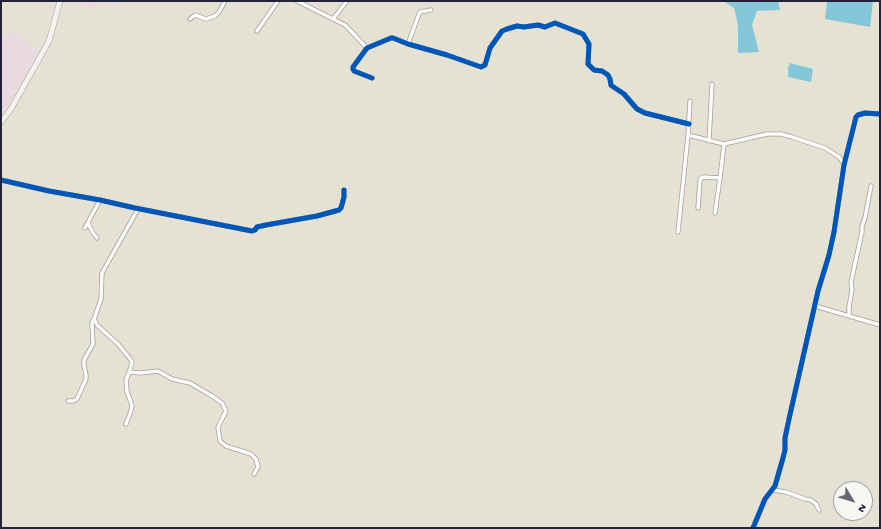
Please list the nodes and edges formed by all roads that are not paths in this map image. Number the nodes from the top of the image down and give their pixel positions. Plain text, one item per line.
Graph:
1 (60, 1) edge
2 (225, 1) edge
3 (278, 1) edge
4 (297, 1) edge
5 (347, 1) edge
6 (431, 10) dead end
7 (190, 19) dead end
8 (333, 19) junction
9 (257, 31) dead end
10 (408, 44) junction
11 (368, 48) junction
12 (372, 78) dead end
13 (712, 84) dead end
14 (690, 100) dead end
15 (880, 114) edge
16 (1, 122) edge
17 (689, 124) junction
18 (688, 135) junction
19 (709, 141) junction
20 (724, 144) junction
21 (844, 165) junction
22 (720, 178) junction
23 (1, 180) edge
24 (871, 186) dead end
25 (344, 190) dead end
26 (100, 200) junction
27 (698, 208) dead end
28 (138, 209) junction
29 (715, 213) dead end
30 (88, 223) junction
31 (85, 228) dead end
32 (678, 232) dead end
33 (97, 238) dead end
34 (815, 306) junction
35 (849, 316) junction
36 (94, 319) junction
37 (880, 325) edge
38 (129, 372) junction
39 (68, 401) dead end
40 (126, 424) dead end
41 (254, 474) dead end
42 (773, 490) junction
43 (819, 510) dead end
44 (753, 528) edge

1 - 16 main road
2 - 7 street
3 - 9 street
4 - 8 street
5 - 8 street
6 - 10 street
8 - 11 street
10 - 11 street
10 - 17 street
11 - 12 street
13 - 19 street
14 - 17 street
15 - 21 street
17 - 18 street
18 - 19 street
18 - 32 street
19 - 20 street
20 - 21 street
20 - 22 street
21 - 34 street
22 - 27 street
22 - 29 street
23 - 26 street
24 - 35 street
25 - 28 street
26 - 28 street
26 - 30 street
28 - 36 street
30 - 31 street
30 - 33 street
34 - 35 street
34 - 42 street
35 - 37 street
36 - 38 street
36 - 39 street
38 - 40 street
38 - 41 street
42 - 43 street
42 - 44 street

